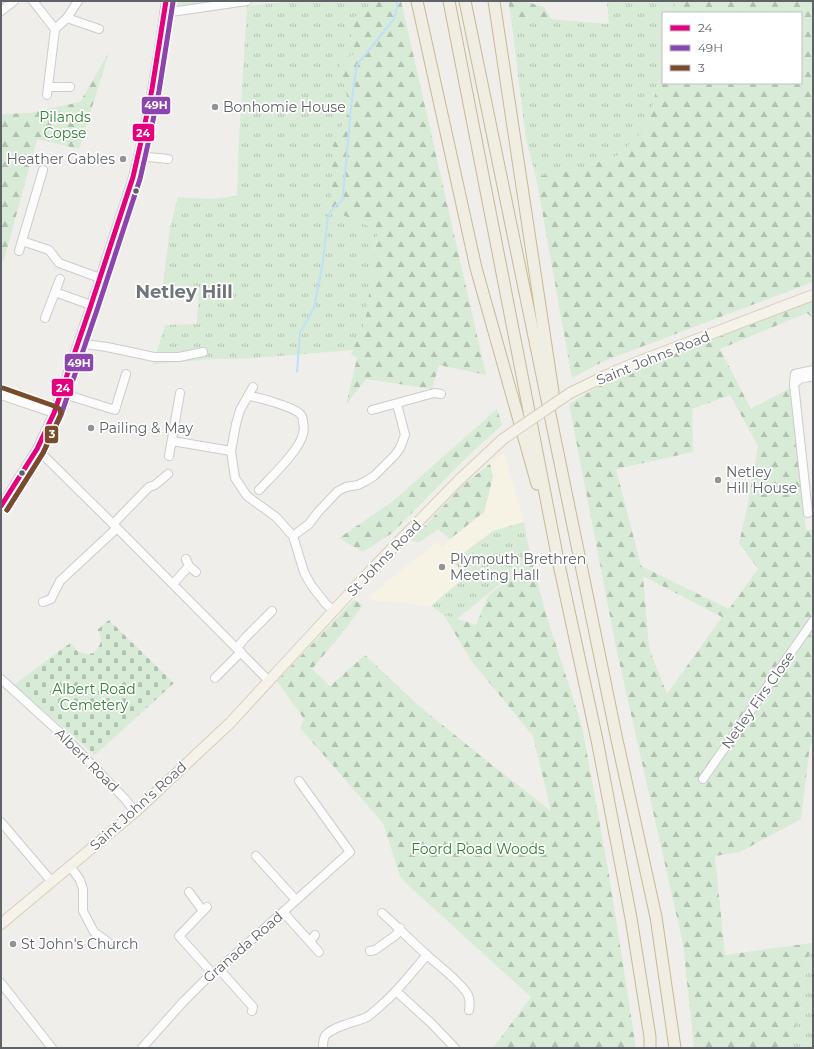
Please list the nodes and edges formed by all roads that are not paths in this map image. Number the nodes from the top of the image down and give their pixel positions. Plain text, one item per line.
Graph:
1 (14, 1) edge
2 (33, 1) edge
3 (78, 1) edge
4 (166, 1) edge
5 (247, 1) edge
6 (417, 1) edge
7 (449, 1) edge
8 (465, 1) edge
9 (494, 1) edge
10 (1, 11) edge
11 (164, 13) junction
12 (67, 18) junction
13 (55, 29) junction
14 (99, 29) dead end
15 (70, 87) dead end
16 (138, 156) junction
17 (168, 159) dead end
18 (43, 170) dead end
19 (22, 240) junction
20 (19, 251) dead end
21 (100, 278) junction
22 (60, 279) dead end
23 (55, 292) junction
24 (813, 295) edge
25 (91, 305) junction
26 (45, 318) dead end
27 (78, 343) junction
28 (203, 352) dead end
29 (813, 370) edge
30 (126, 374) dead end
31 (813, 376) edge
32 (794, 384) junction
33 (253, 387) dead end
34 (61, 393) junction
35 (180, 393) dead end
36 (441, 394) dead end
37 (1, 395) edge
38 (248, 396) junction
39 (397, 404) junction
40 (372, 410) dead end
41 (54, 413) junction
42 (503, 439) joint
43 (172, 441) junction
44 (37, 449) junction
45 (231, 451) junction
46 (170, 456) dead end
47 (168, 474) dead end
48 (259, 490) dead end
49 (1, 506) edge
50 (808, 513) dead end
51 (572, 517) junction
52 (115, 526) junction
53 (293, 536) junction
54 (558, 560) junction
55 (196, 572) dead end
56 (172, 584) junction
57 (50, 602) dead end
58 (272, 611) dead end
59 (334, 611) junction
60 (813, 621) edge
61 (239, 650) junction
62 (1, 679) edge
63 (214, 679) dead end
64 (269, 680) junction
65 (703, 779) dead end
66 (299, 781) dead end
67 (135, 812) junction
68 (1, 822) edge
69 (255, 854) dead end
70 (70, 866) junction
71 (52, 882) junction
72 (189, 892) dead end
73 (296, 900) junction
74 (283, 912) junction
75 (382, 913) dead end
76 (1, 924) edge
77 (400, 928) junction
78 (108, 942) dead end
79 (370, 951) dead end
80 (319, 952) dead end
81 (427, 955) junction
82 (215, 971) junction
83 (1, 982) edge
84 (396, 991) junction
85 (254, 1008) dead end
86 (468, 1010) dead end
87 (52, 1048) edge
88 (142, 1048) edge
89 (323, 1048) edge
90 (455, 1048) edge
91 (650, 1048) edge
92 (675, 1048) edge

1 - 10 street
2 - 13 street
3 - 12 street
4 - 11 street
5 - 11 street
6 - 54 highway
7 - 54 highway
8 - 51 highway
9 - 51 highway
11 - 16 street
12 - 13 street
12 - 14 street
13 - 15 street
16 - 17 street
16 - 21 street
18 - 19 street
19 - 20 street
19 - 21 street
21 - 25 street
22 - 23 street
23 - 25 street
23 - 26 street
24 - 42 main road, Saint Johns Road, bridge
25 - 27 street
27 - 28 street
27 - 34 street
29 - 32 street
30 - 34 street
31 - 32 street
32 - 50 street
33 - 38 street
34 - 41 street
35 - 43 street
36 - 39 street
37 - 41 street
38 - 45 street
38 - 48 street
39 - 40 street
39 - 53 street
41 - 44 street
42 - 59 main road, St Johns Road
43 - 45 street
43 - 46 street
44 - 49 street
44 - 52 street
45 - 53 street
47 - 52 street
51 - 92 highway
52 - 56 street
52 - 57 street
53 - 59 street
54 - 91 highway
55 - 56 street
56 - 61 street
58 - 61 street
59 - 64 main road, St Johns Road
60 - 65 street, Netley Firs Close
61 - 63 street
61 - 64 street
62 - 67 street, Albert Road
64 - 67 main road, Saint John's Road
66 - 73 street, Granada Road
67 - 70 main road, Saint John's Road
68 - 71 street
69 - 73 street
70 - 71 main road, Saint John's Road
70 - 78 street
71 - 76 main road, Saint John's Road
72 - 82 street
73 - 74 street, Granada Road
74 - 80 street
74 - 82 street, Granada Road
75 - 77 street
77 - 79 street
77 - 81 street
81 - 84 street
81 - 86 street
82 - 85 street
82 - 88 street, Granada Road
83 - 87 street
84 - 89 street
84 - 90 street

